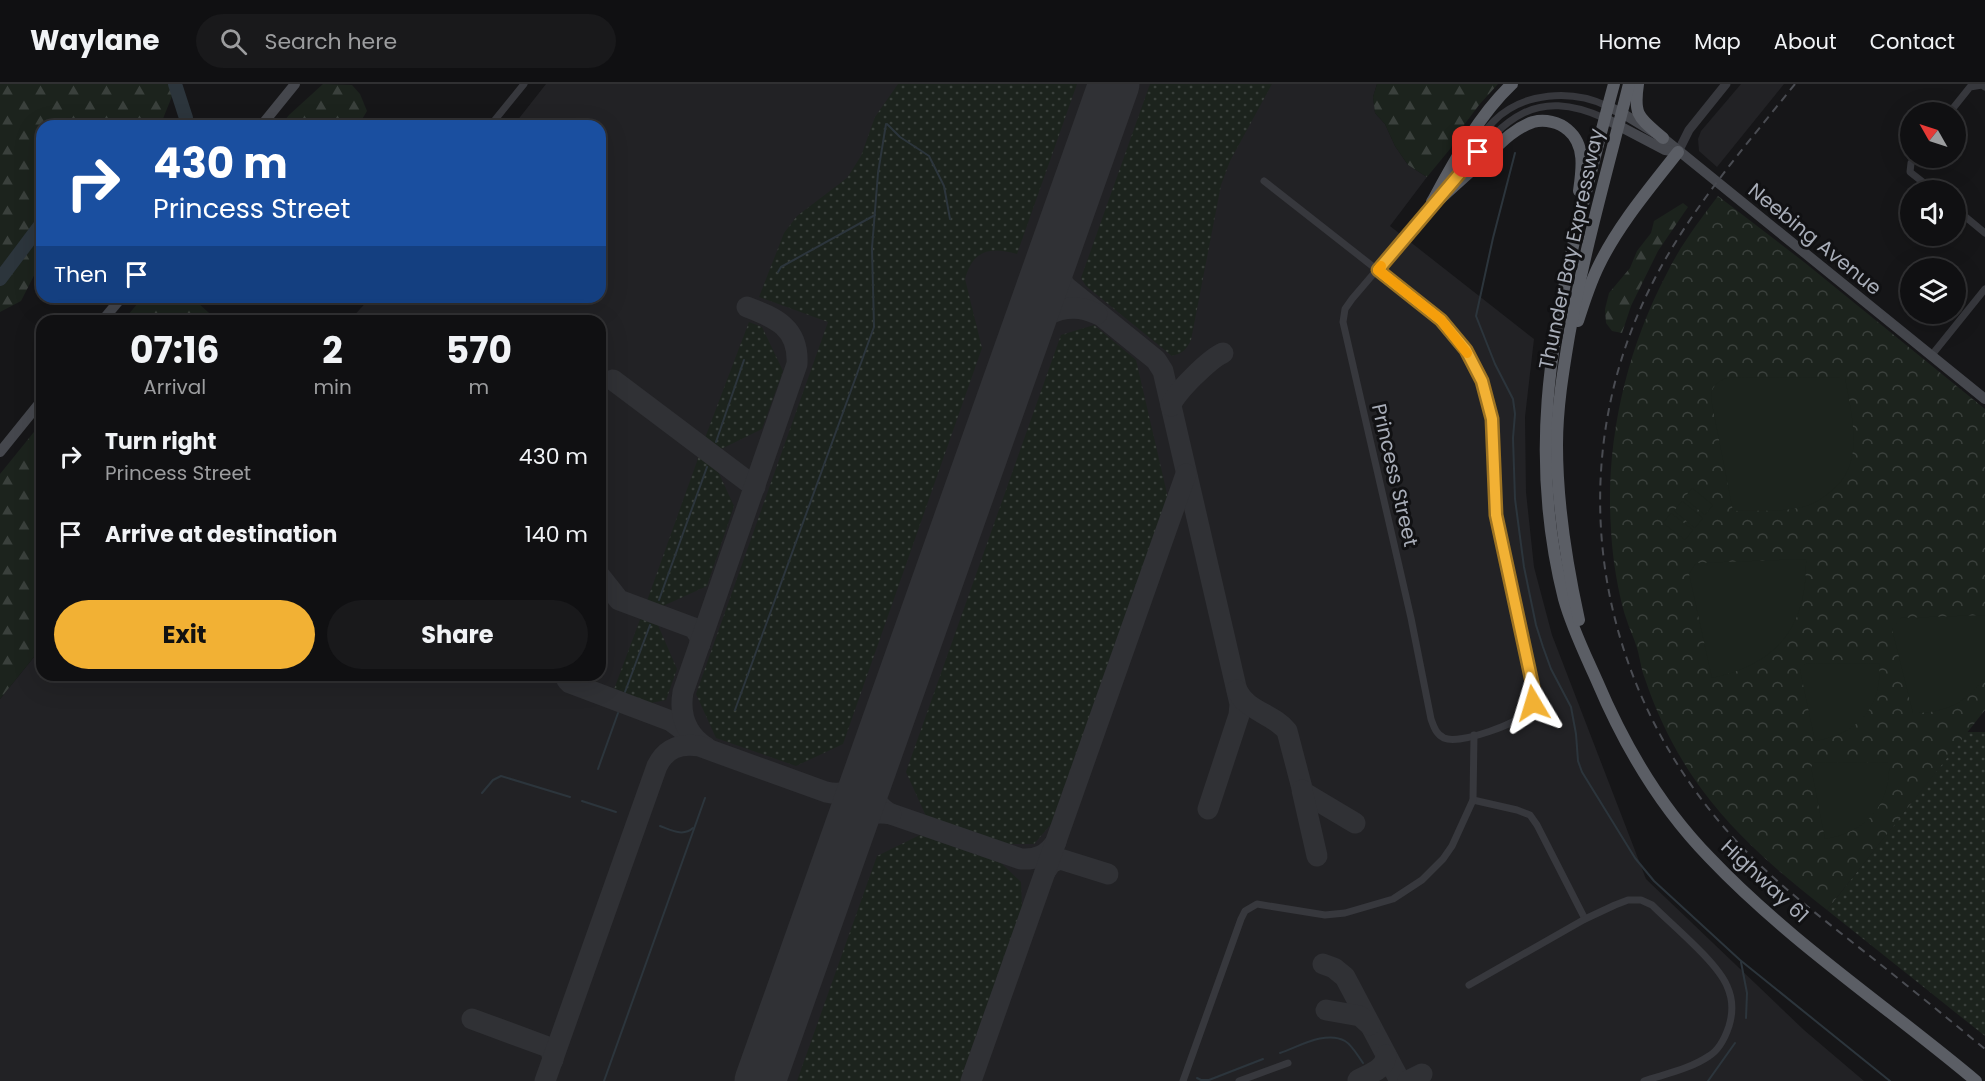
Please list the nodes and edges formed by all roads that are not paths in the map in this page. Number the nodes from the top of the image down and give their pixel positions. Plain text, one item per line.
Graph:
1 (295, 84) edge
2 (524, 84) edge
3 (1512, 84) edge
4 (1614, 84) edge
5 (1629, 84) edge
6 (1638, 84) edge
7 (1726, 84) edge
8 (1985, 87) edge
9 (1958, 102) edge
10 (1606, 112) junction
11 (1622, 113) junction
12 (266, 120) edge
13 (495, 120) edge
14 (1618, 125) junction
15 (1663, 138) junction
16 (1678, 152) junction
17 (1910, 168) edge
18 (1920, 180) edge
19 (1264, 181) dead end
20 (1427, 211) junction
21 (1966, 217) edge
22 (1985, 233) edge
23 (1378, 270) junction
24 (1566, 271) junction
25 (1985, 289) edge
26 (117, 303) edge
27 (107, 315) edge
28 (1931, 356) junction
29 (1565, 359) junction
30 (1985, 399) edge
31 (36, 407) edge
32 (0, 452) edge
33 (1587, 659) junction
34 (1474, 735) junction
35 (1473, 800) junction
36 (1586, 919) junction
37 (1469, 985) dead end
38 (1288, 1063) dead end
39 (1183, 1081) edge
40 (1239, 1081) edge
41 (1644, 1081) edge
42 (1976, 1081) edge

1 - 12 main road
2 - 13 street
3 - 20 highway
4 - 10 highway, Thunder Bay Expressway
5 - 11 highway, Thunder Bay Expressway
6 - 15 highway
7 - 16 street
8 - 9 street
10 - 11 main road, Neebing Avenue
10 - 14 main road, Neebing Avenue
10 - 20 street, Princess Street
10 - 20 street, Princess Street
10 - 24 highway, Thunder Bay Expressway
11 - 14 highway, Thunder Bay Expressway
11 - 15 main road, Neebing Avenue
14 - 16 main road, Neebing Avenue
14 - 29 highway, Thunder Bay Expressway
15 - 16 main road, Neebing Avenue
16 - 28 main road, Neebing Avenue
16 - 29 highway
17 - 18 street
19 - 23 street
20 - 23 street, Princess Street
20 - 24 highway
21 - 22 street
23 - 34 street, Princess Street
23 - 34 street
24 - 33 highway, Thunder Bay Expressway
25 - 28 street
26 - 27 main road
28 - 30 main road, Neebing Avenue
29 - 33 highway, Thunder Bay Expressway
31 - 32 main road
33 - 42 highway, Highway 61
34 - 35 street
35 - 36 street
35 - 39 street
36 - 37 street
36 - 41 street
38 - 40 street

